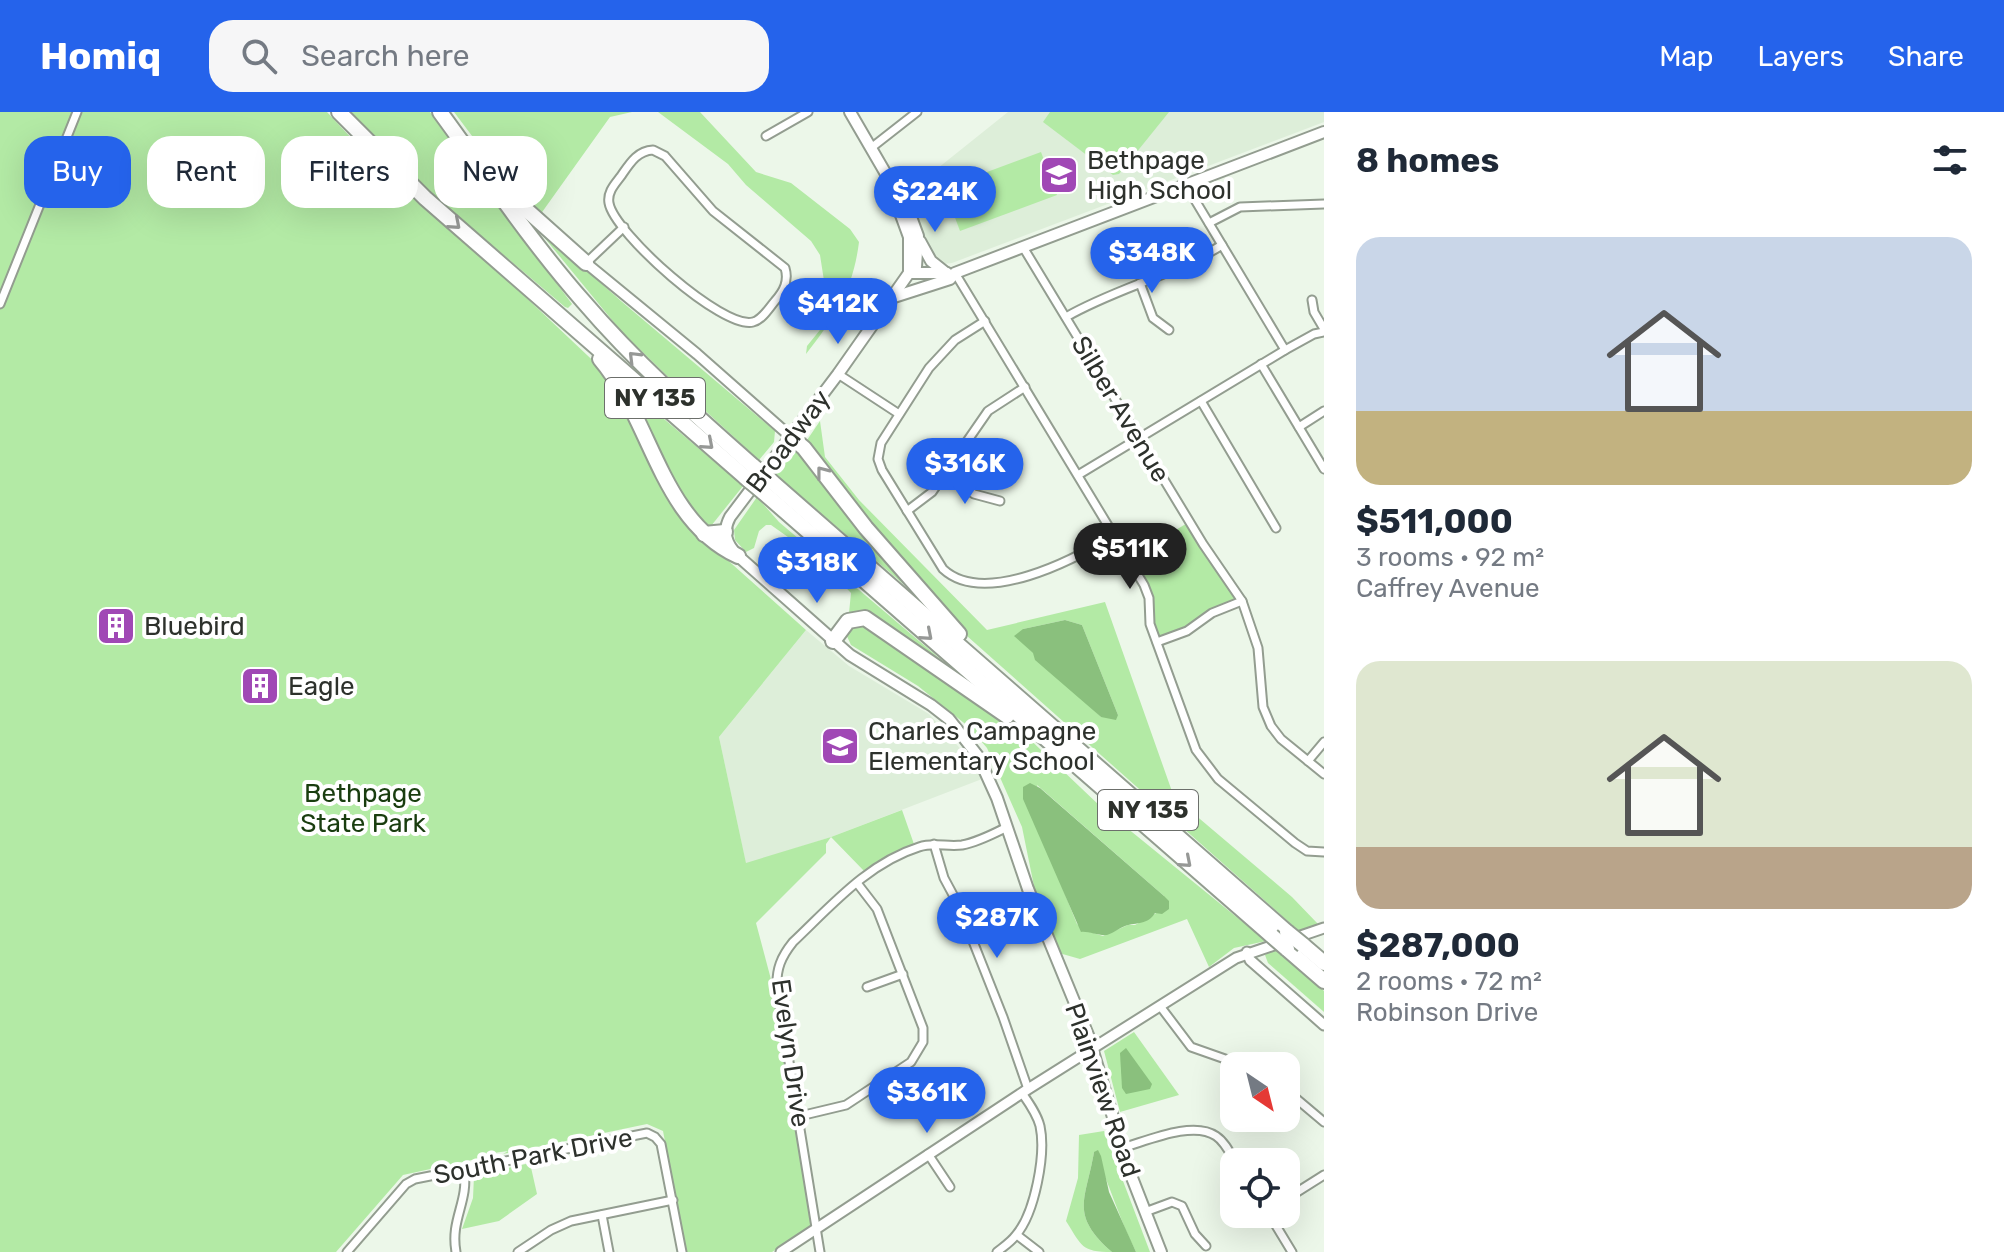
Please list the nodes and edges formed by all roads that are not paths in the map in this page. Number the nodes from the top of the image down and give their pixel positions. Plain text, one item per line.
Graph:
1 (77, 112) edge
2 (339, 112) edge
3 (440, 112) edge
4 (808, 112) edge
5 (850, 112) edge
6 (917, 112) edge
7 (1324, 132) edge
8 (458, 136) edge
9 (766, 136) dead end
10 (871, 148) junction
11 (1186, 185) junction
12 (897, 197) junction
13 (1324, 204) edge
14 (511, 208) edge
15 (522, 208) edge
16 (1209, 223) junction
17 (624, 227) junction
18 (918, 236) junction
19 (1222, 245) junction
20 (1023, 247) junction
21 (586, 263) junction
22 (909, 273) junction
23 (951, 273) junction
24 (1140, 283) junction
25 (924, 286) junction
26 (892, 297) junction
27 (1312, 300) dead end
28 (0, 304) edge
29 (1066, 317) junction
30 (565, 319) junction
31 (985, 321) junction
32 (1169, 330) dead end
33 (1324, 330) edge
34 (1285, 350) junction
35 (1261, 364) junction
36 (838, 374) junction
37 (1025, 387) junction
38 (1201, 401) junction
39 (1324, 411) edge
40 (899, 414) junction
41 (1299, 427) junction
42 (791, 437) junction
43 (1139, 439) junction
44 (1324, 469) edge
45 (749, 471) junction
46 (945, 474) junction
47 (1078, 475) junction
48 (767, 487) junction
49 (1000, 501) dead end
50 (907, 511) junction
51 (1276, 528) dead end
52 (725, 532) junction
53 (704, 534) junction
54 (1114, 535) junction
55 (738, 556) junction
56 (1242, 601) junction
57 (833, 641) junction
58 (1157, 642) junction
59 (1008, 687) junction
60 (1324, 742) edge
61 (1068, 759) junction
62 (1308, 761) junction
63 (1324, 774) edge
64 (1007, 827) junction
65 (934, 844) junction
66 (1324, 852) edge
67 (857, 883) junction
68 (1324, 928) edge
69 (1247, 952) junction
70 (1324, 963) edge
71 (903, 974) junction
72 (1324, 981) edge
73 (867, 987) dead end
74 (1160, 1006) junction
75 (1324, 1025) edge
76 (1093, 1049) junction
77 (1220, 1057) edge
78 (1025, 1091) junction
79 (1300, 1102) edge
80 (800, 1116) junction
81 (1324, 1122) edge
82 (1122, 1148) junction
83 (1226, 1148) edge
84 (928, 1154) junction
85 (464, 1170) junction
86 (1324, 1175) edge
87 (950, 1187) dead end
88 (1300, 1190) edge
89 (673, 1200) junction
90 (1145, 1212) junction
91 (602, 1215) junction
92 (817, 1227) junction
93 (1277, 1228) edge
94 (1017, 1235) junction
95 (1206, 1246) dead end
96 (347, 1252) edge
97 (456, 1252) edge
98 (518, 1252) edge
99 (609, 1252) edge
100 (682, 1252) edge
101 (781, 1252) edge
102 (820, 1252) edge
103 (997, 1252) edge
104 (1039, 1252) edge
105 (1161, 1252) edge
106 (1292, 1252) edge

1 - 28 street
2 -> 30 highway, NY 135
3 - 8 highway, NY 135
4 - 9 street
5 - 10 main road
6 - 10 street
7 - 11 main road
10 - 12 main road
11 - 16 street
11 - 20 main road
12 - 18 main road
12 - 22 main road
13 - 16 street
45 -> 14 highway, NY 135
15 - 21 highway
16 - 19 street
17 - 17 street
17 - 21 street
18 - 22 main road, Broadway
18 - 23 main road
19 - 24 street
19 - 34 street
20 - 23 main road
20 - 29 street, Silber Avenue
21 - 42 street
22 - 23 main road
22 - 25 main road
22 - 26 main road, Broadway
23 - 25 main road
23 - 31 street
24 - 29 street
24 - 32 street
25 - 26 main road
26 - 36 main road, Broadway
27 - 33 street
29 - 43 street, Silber Avenue
30 -> 45 highway, NY 135
30 - 53 highway
31 - 37 street
31 - 40 street
33 - 34 street
34 - 35 street
35 - 38 street
35 - 41 street
36 - 40 street
36 - 42 main road, Broadway
37 - 46 street
37 - 47 street
38 - 43 street
38 - 51 street
39 - 41 street
40 - 50 street
41 - 44 street
42 - 52 main road, Broadway
59 -> 42 highway
43 - 47 street
43 - 56 street, Silber Avenue
45 - 48 highway, NY 135, bridge
46 - 49 street
46 - 50 street
47 - 54 street
48 - 59 highway, NY 135
48 -> 61 highway, NY 135
50 - 54 street
52 - 53 highway
52 - 55 main road, Plainview Road
53 - 55 highway
54 - 58 street
55 - 57 main road, Plainview Road
56 - 58 street
56 - 62 street, Silber Avenue
57 - 61 highway
57 - 64 main road, Plainview Road
58 - 66 street
59 - 70 highway, NY 135, bridge
60 - 62 street
61 -> 72 highway, NY 135, bridge
62 - 63 street, Silber Avenue
64 - 65 street, Evelyn Drive
64 - 76 main road, Plainview Road
65 - 67 street, Evelyn Drive
65 - 78 street
67 - 71 street
67 - 80 street, Evelyn Drive
68 - 69 street
69 - 74 street
69 - 75 street
71 - 73 street
71 - 80 street
74 - 76 street
74 - 77 street
76 - 78 street
76 - 82 main road, Plainview Road
78 - 84 street
78 - 94 street
79 - 81 street
80 - 92 street, Evelyn Drive
82 - 83 street
82 - 90 main road, Plainview Road
84 - 87 street
84 - 92 street
85 - 89 street, South Park Drive
85 - 96 street, South Park Drive
85 - 97 street
86 - 88 street
89 - 91 street
89 - 100 street
90 - 95 street
90 - 105 main road, Plainview Road
91 - 98 street
91 - 99 street
92 - 101 street
92 - 102 street, Evelyn Drive
93 - 106 street
94 - 103 street
94 - 104 street

